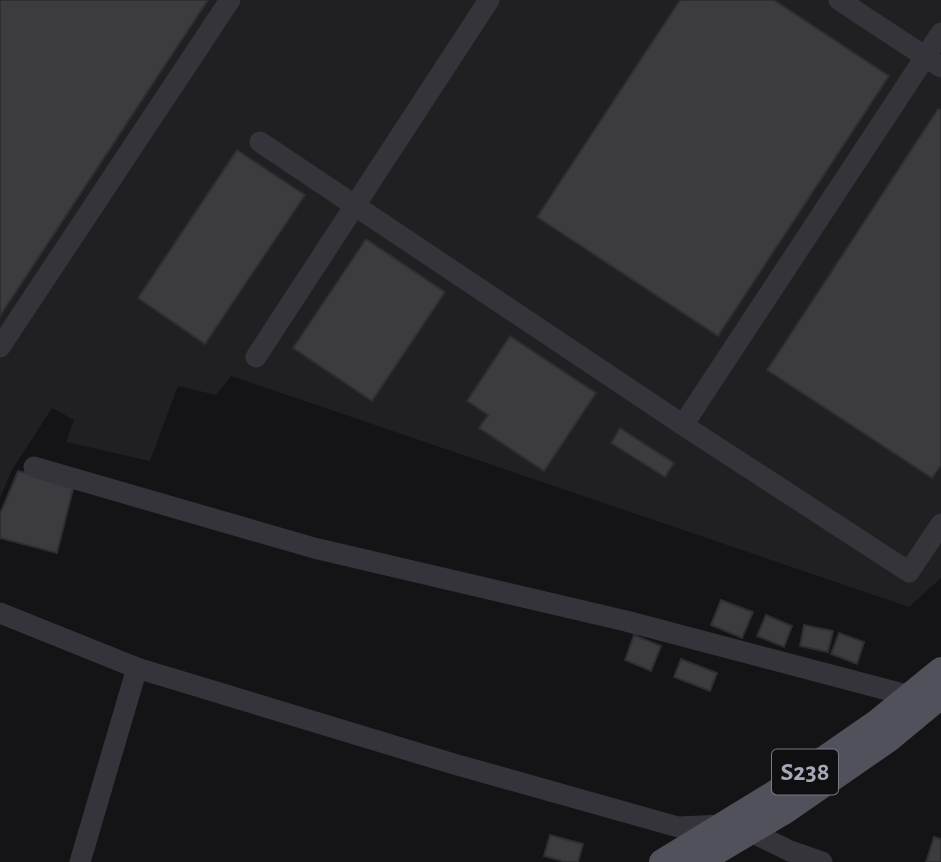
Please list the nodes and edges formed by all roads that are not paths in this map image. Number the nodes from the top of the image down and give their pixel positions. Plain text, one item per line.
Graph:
1 (230, 0) edge
2 (489, 0) edge
3 (839, 0) edge
4 (941, 33) edge
5 (933, 62) edge
6 (260, 142) dead end
7 (355, 205) junction
8 (0, 347) edge
9 (256, 357) dead end
10 (683, 425) junction
11 (34, 467) dead end
12 (941, 524) edge
13 (0, 613) edge
14 (137, 668) junction
15 (941, 670) edge
16 (931, 699) edge
17 (723, 825) junction
18 (751, 832) junction
19 (80, 862) edge
20 (662, 862) edge
21 (699, 862) edge
22 (822, 862) edge

1 - 8 street
2 - 7 street
3 - 5 street
4 - 5 street
5 - 10 street
6 - 7 street
7 - 9 street
7 - 10 street
10 - 12 street
11 - 16 street
13 - 14 street
14 - 17 street
14 - 19 street
15 - 16 main road, S238
16 - 17 main road, S238
16 - 18 main road, S238
17 - 18 street
17 - 20 main road, S238
18 - 21 main road, S238
18 - 22 street

